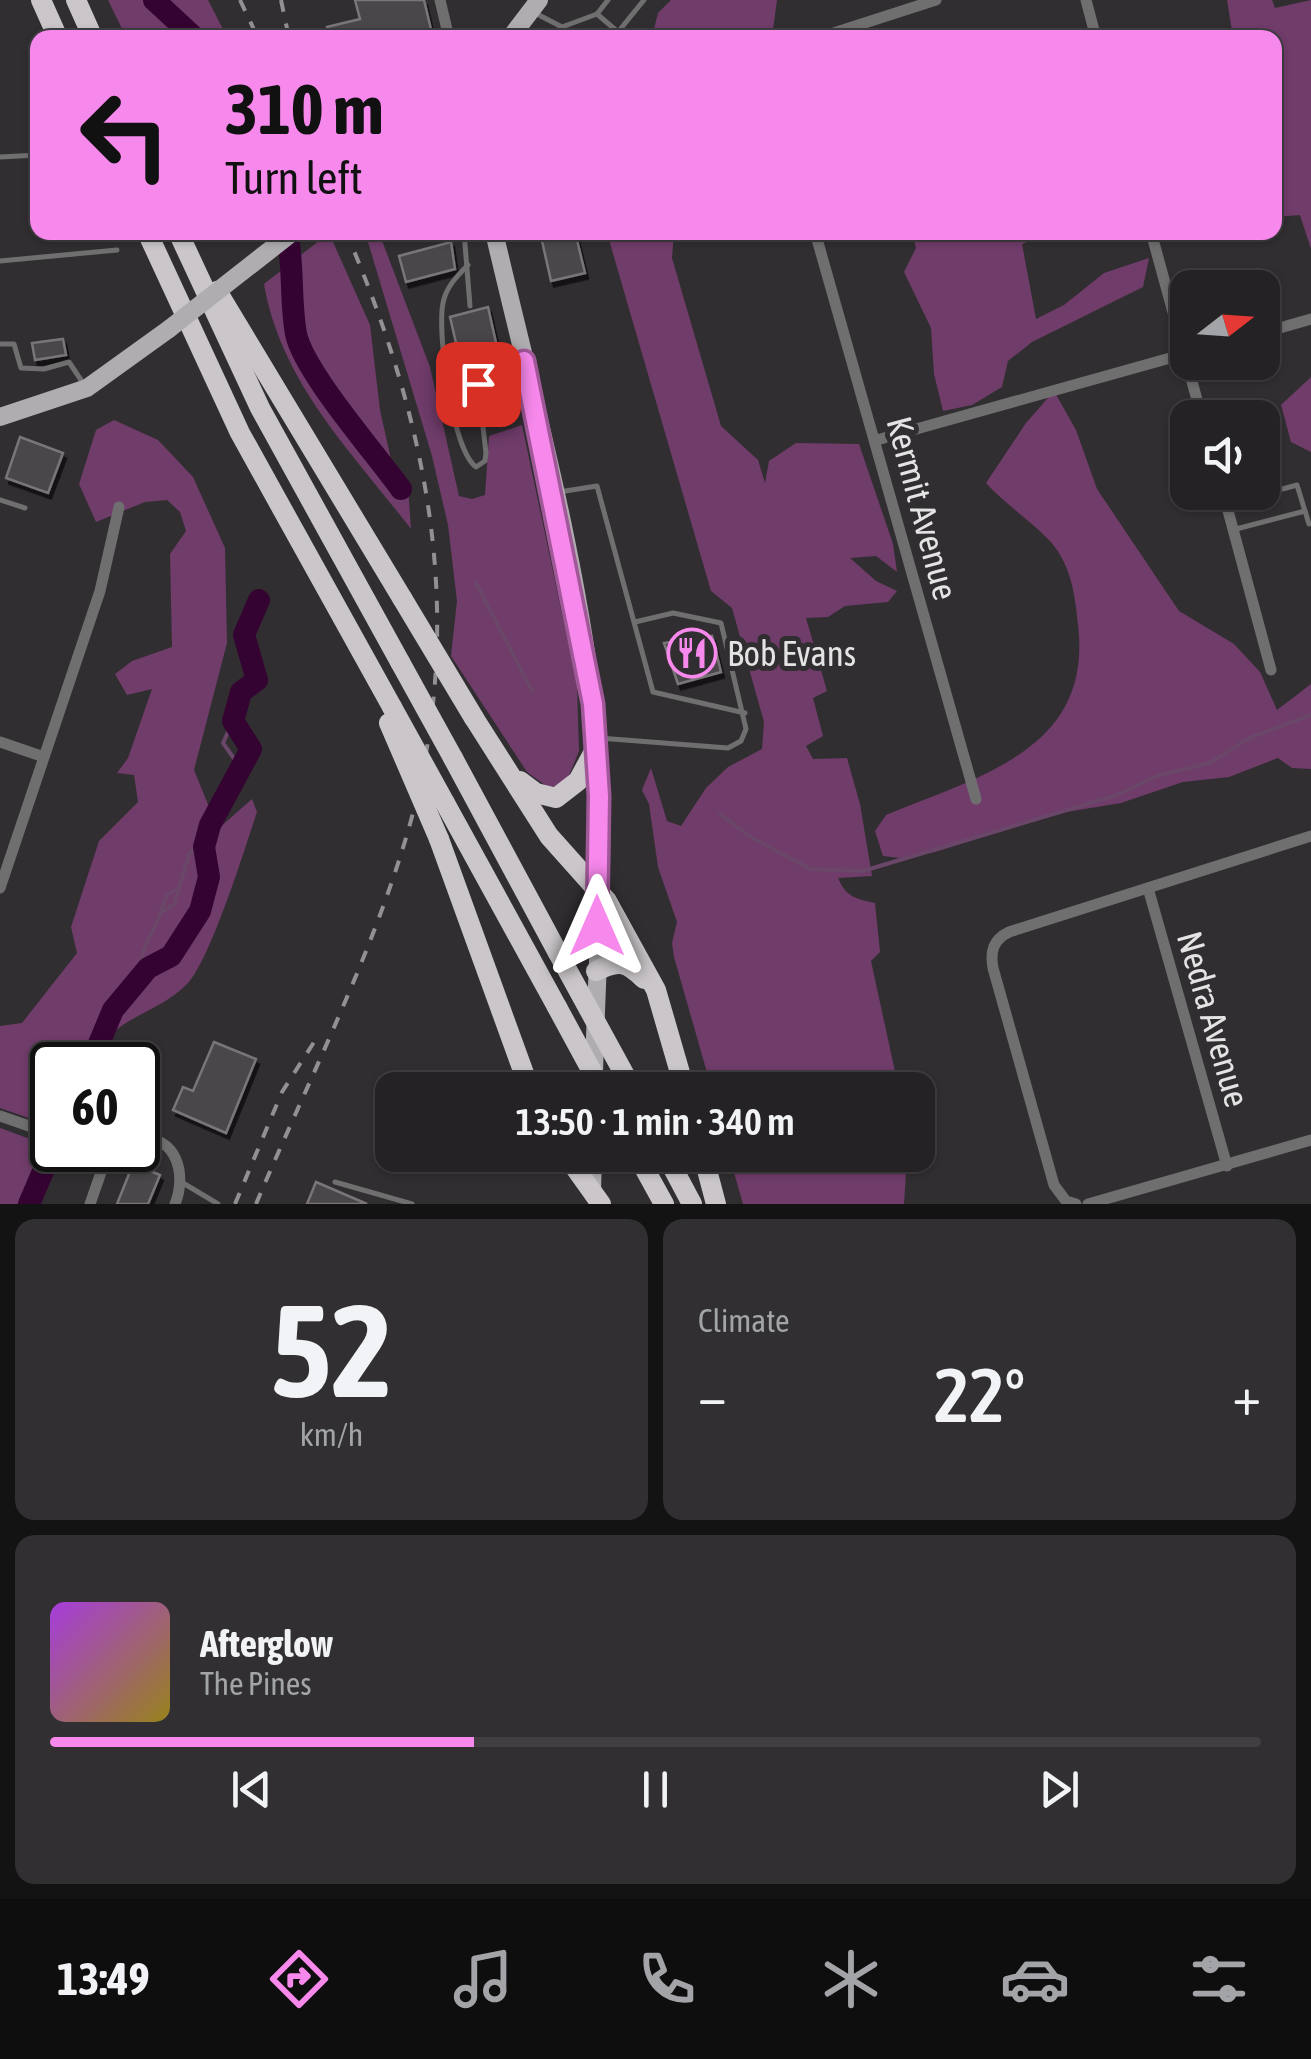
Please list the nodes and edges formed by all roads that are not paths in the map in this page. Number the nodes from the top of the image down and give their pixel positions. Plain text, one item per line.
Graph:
1 (41, 0) edge
2 (76, 0) edge
3 (440, 0) edge
4 (608, 0) edge
5 (644, 0) edge
6 (936, 0) edge
7 (1086, 0) edge
8 (535, 6) edge
9 (597, 14) junction
10 (54, 30) edge
11 (89, 30) edge
12 (447, 30) edge
13 (516, 30) edge
14 (616, 30) edge
15 (620, 30) edge
16 (843, 30) edge
17 (1094, 30) edge
18 (30, 155) edge
19 (0, 157) edge
20 (150, 240) edge
21 (184, 240) edge
22 (185, 240) edge
23 (283, 240) edge
24 (465, 240) edge
25 (496, 240) edge
26 (817, 240) edge
27 (1153, 240) edge
28 (117, 250) dead end
29 (0, 261) edge
30 (468, 264) junction
31 (1170, 298) edge
32 (470, 306) dead end
33 (1311, 319) edge
34 (1280, 328) edge
35 (0, 344) edge
36 (1170, 358) edge
37 (524, 361) junction
38 (494, 371) junction
39 (86, 388) junction
40 (532, 400) junction
41 (0, 417) edge
42 (877, 440) junction
43 (1280, 488) edge
44 (553, 494) junction
45 (0, 500) edge
46 (25, 508) dead end
47 (119, 508) dead end
48 (1228, 510) edge
49 (1305, 511) junction
50 (1308, 524) edge
51 (1234, 530) junction
52 (635, 622) junction
53 (1271, 670) dead end
54 (745, 713) junction
55 (391, 715) junction
56 (0, 742) edge
57 (597, 742) junction
58 (44, 757) junction
59 (508, 771) junction
60 (976, 799) dead end
61 (1311, 836) edge
62 (598, 887) junction
63 (0, 888) edge
64 (1148, 888) junction
65 (596, 971) junction
66 (656, 990) junction
67 (523, 1072) edge
68 (592, 1072) edge
69 (594, 1072) edge
70 (623, 1072) edge
71 (680, 1072) edge
72 (0, 1116) edge
73 (30, 1126) edge
74 (1311, 1140) edge
75 (160, 1145) edge
76 (1227, 1166) junction
77 (100, 1172) edge
78 (579, 1172) edge
79 (595, 1172) edge
80 (646, 1172) edge
81 (675, 1172) edge
82 (708, 1172) edge
83 (335, 1182) dead end
84 (183, 1183) junction
85 (597, 1197) edge
86 (90, 1204) edge
87 (175, 1204) edge
88 (218, 1204) edge
89 (412, 1204) edge
90 (664, 1204) edge
91 (692, 1204) edge
92 (716, 1204) edge
93 (1076, 1204) edge
94 (1088, 1204) edge

1 - 10 highway
2 - 11 highway
3 - 12 street
4 - 9 lane
5 - 15 lane
6 - 16 street
7 - 17 street
8 - 9 lane
8 - 13 main road
9 - 14 lane
18 - 19 lane
20 - 55 highway
21 - 70 highway, bridge
22 - 59 highway, bridge
23 - 39 main road, bridge
24 - 30 lane
25 - 37 main road
26 - 42 street, Kermit Avenue
27 - 31 street
28 - 29 lane
30 - 32 lane
30 - 38 lane
33 - 34 street
35 - 39 lane
36 - 42 street
37 - 38 lane
37 - 40 main road
38 - 40 lane
39 - 41 main road
40 - 44 main road
42 - 60 street, Kermit Avenue
43 - 49 lane
44 - 52 lane
44 - 57 main road
45 - 46 lane
47 - 58 street
48 - 51 street
49 - 50 lane
49 - 51 lane
51 - 53 street
52 - 54 lane
52 - 54 lane
54 - 57 lane
55 - 67 highway, bridge
55 - 68 highway, bridge
56 - 58 street
57 - 59 highway
57 - 62 main road
58 - 63 street
59 - 62 highway
61 - 64 street
62 - 65 main road
62 - 66 highway
64 - 76 street, Nedra Avenue
64 - 93 street
65 - 66 highway
65 - 69 main road
66 - 71 highway
72 - 73 street
74 - 76 street
75 - 84 street
76 - 94 street
77 - 86 street
78 - 85 highway
79 - 85 main road
80 - 90 highway
81 - 91 highway
82 - 92 highway
83 - 89 lane
84 - 87 street
84 - 88 lane

